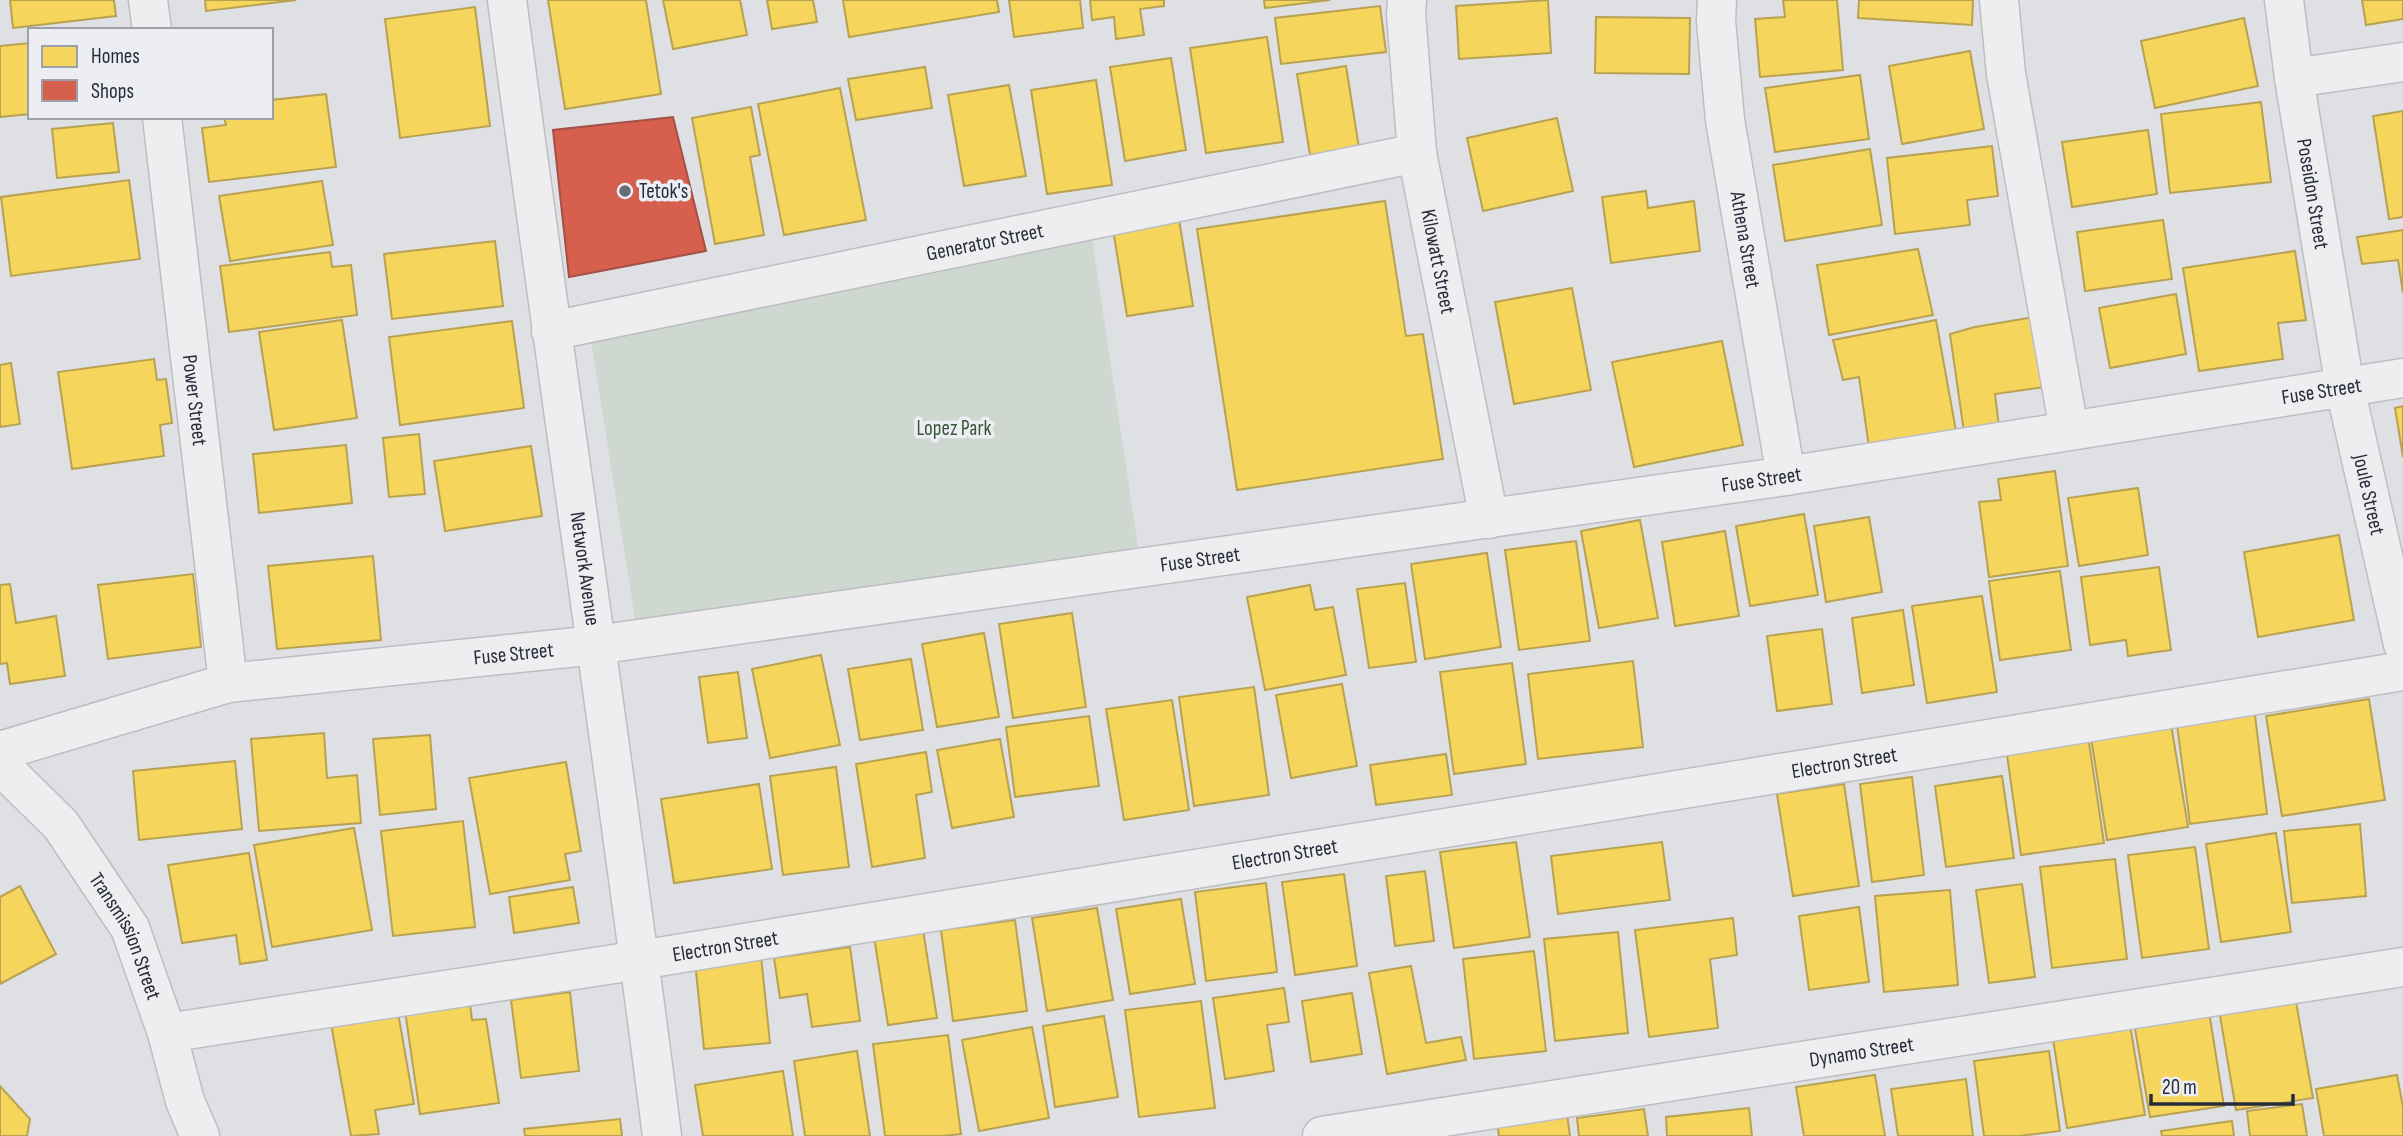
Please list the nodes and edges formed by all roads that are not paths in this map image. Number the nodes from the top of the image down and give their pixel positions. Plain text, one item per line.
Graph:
1 (148, 0) edge
2 (507, 0) edge
3 (1407, 0) edge
4 (1717, 0) edge
5 (1999, 0) edge
6 (2284, 0) edge
7 (152, 28) edge
8 (2403, 62) edge
9 (2294, 78) junction
10 (162, 119) edge
11 (1417, 153) junction
12 (551, 331) junction
13 (2403, 378) edge
14 (2345, 388) junction
15 (2068, 430) junction
16 (1786, 476) junction
17 (1489, 519) junction
18 (2403, 644) edge
19 (596, 645) junction
20 (2403, 671) edge
21 (228, 683) junction
22 (0, 751) edge
23 (0, 765) edge
24 (640, 960) junction
25 (2403, 967) edge
26 (167, 1033) junction
27 (200, 1136) edge
28 (662, 1136) edge
29 (1322, 1136) edge

1 - 7 street
2 - 12 street, Network Avenue
3 - 11 street, Kilowatt Street
4 - 16 street, Athena Street
5 - 15 street
6 - 9 street, Poseidon Street
8 - 9 street
9 - 14 street, Poseidon Street
10 - 21 street, Power Street
11 - 12 street, Generator Street
11 - 17 street, Kilowatt Street
12 - 19 street, Network Avenue
13 - 14 street, Fuse Street
14 - 15 street, Fuse Street
14 - 18 street, Joule Street
15 - 16 street, Fuse Street
16 - 17 street, Fuse Street
17 - 19 street, Fuse Street
19 - 21 street, Fuse Street
19 - 24 street, Network Avenue
20 - 24 street, Electron Street
21 - 22 street, Fuse Street
23 - 26 street, Transmission Street
24 - 26 street, Electron Street
24 - 28 street, Network Avenue
25 - 29 street, Dynamo Street
26 - 27 street, Transmission Street

